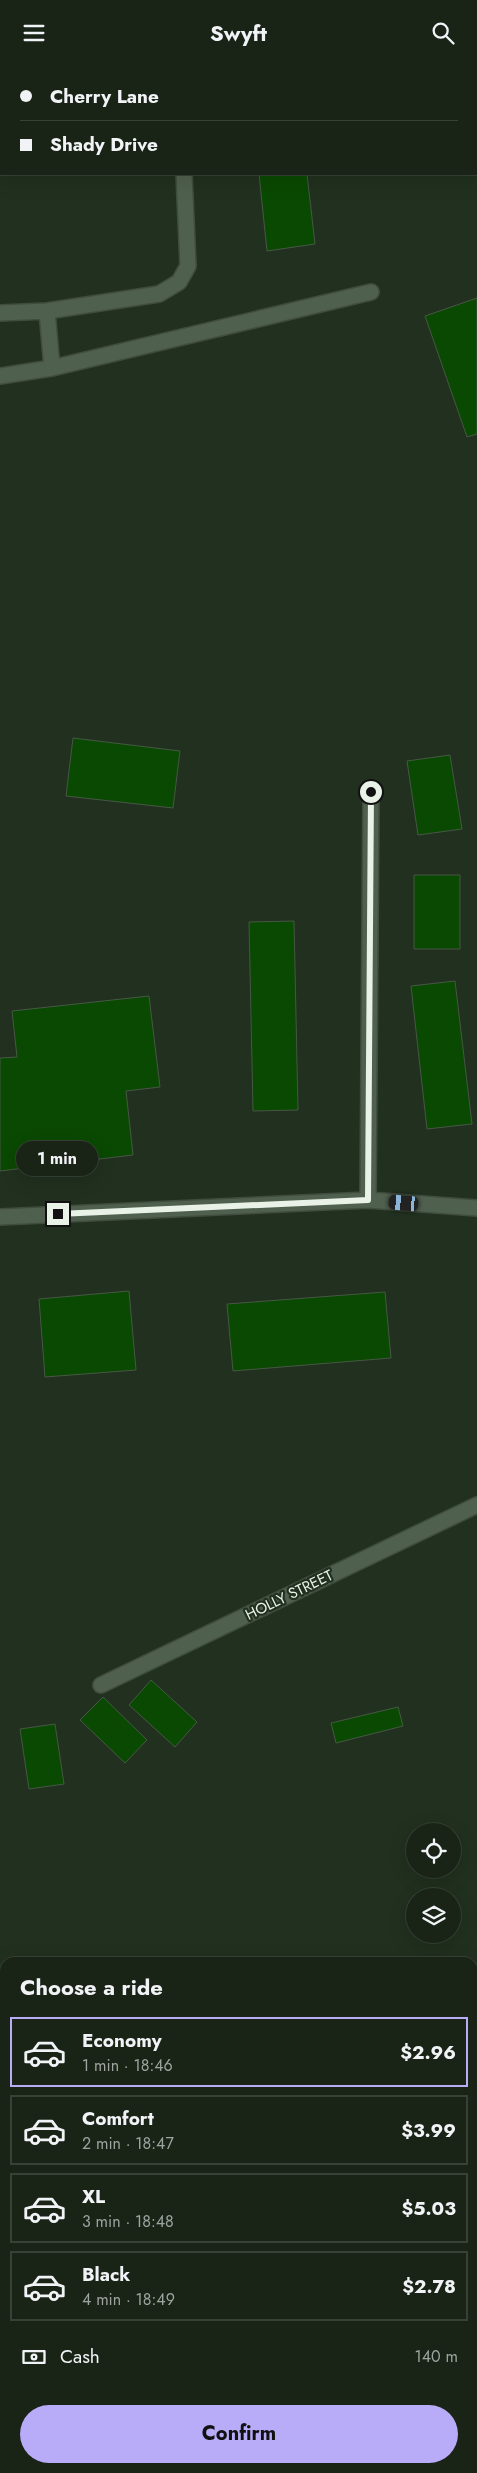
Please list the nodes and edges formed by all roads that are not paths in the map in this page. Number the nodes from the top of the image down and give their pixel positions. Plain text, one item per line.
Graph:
1 (184, 175) edge
2 (371, 292) dead end
3 (47, 311) junction
4 (0, 313) edge
5 (52, 367) junction
6 (0, 376) edge
7 (371, 792) dead end
8 (368, 1200) junction
9 (477, 1209) edge
10 (0, 1217) edge
11 (477, 1505) edge
12 (101, 1685) dead end

1 - 3 street
2 - 5 street
3 - 4 street
3 - 5 street
5 - 6 street
7 - 8 street
8 - 9 street
8 - 10 street
11 - 12 street, HOLLY STREET

